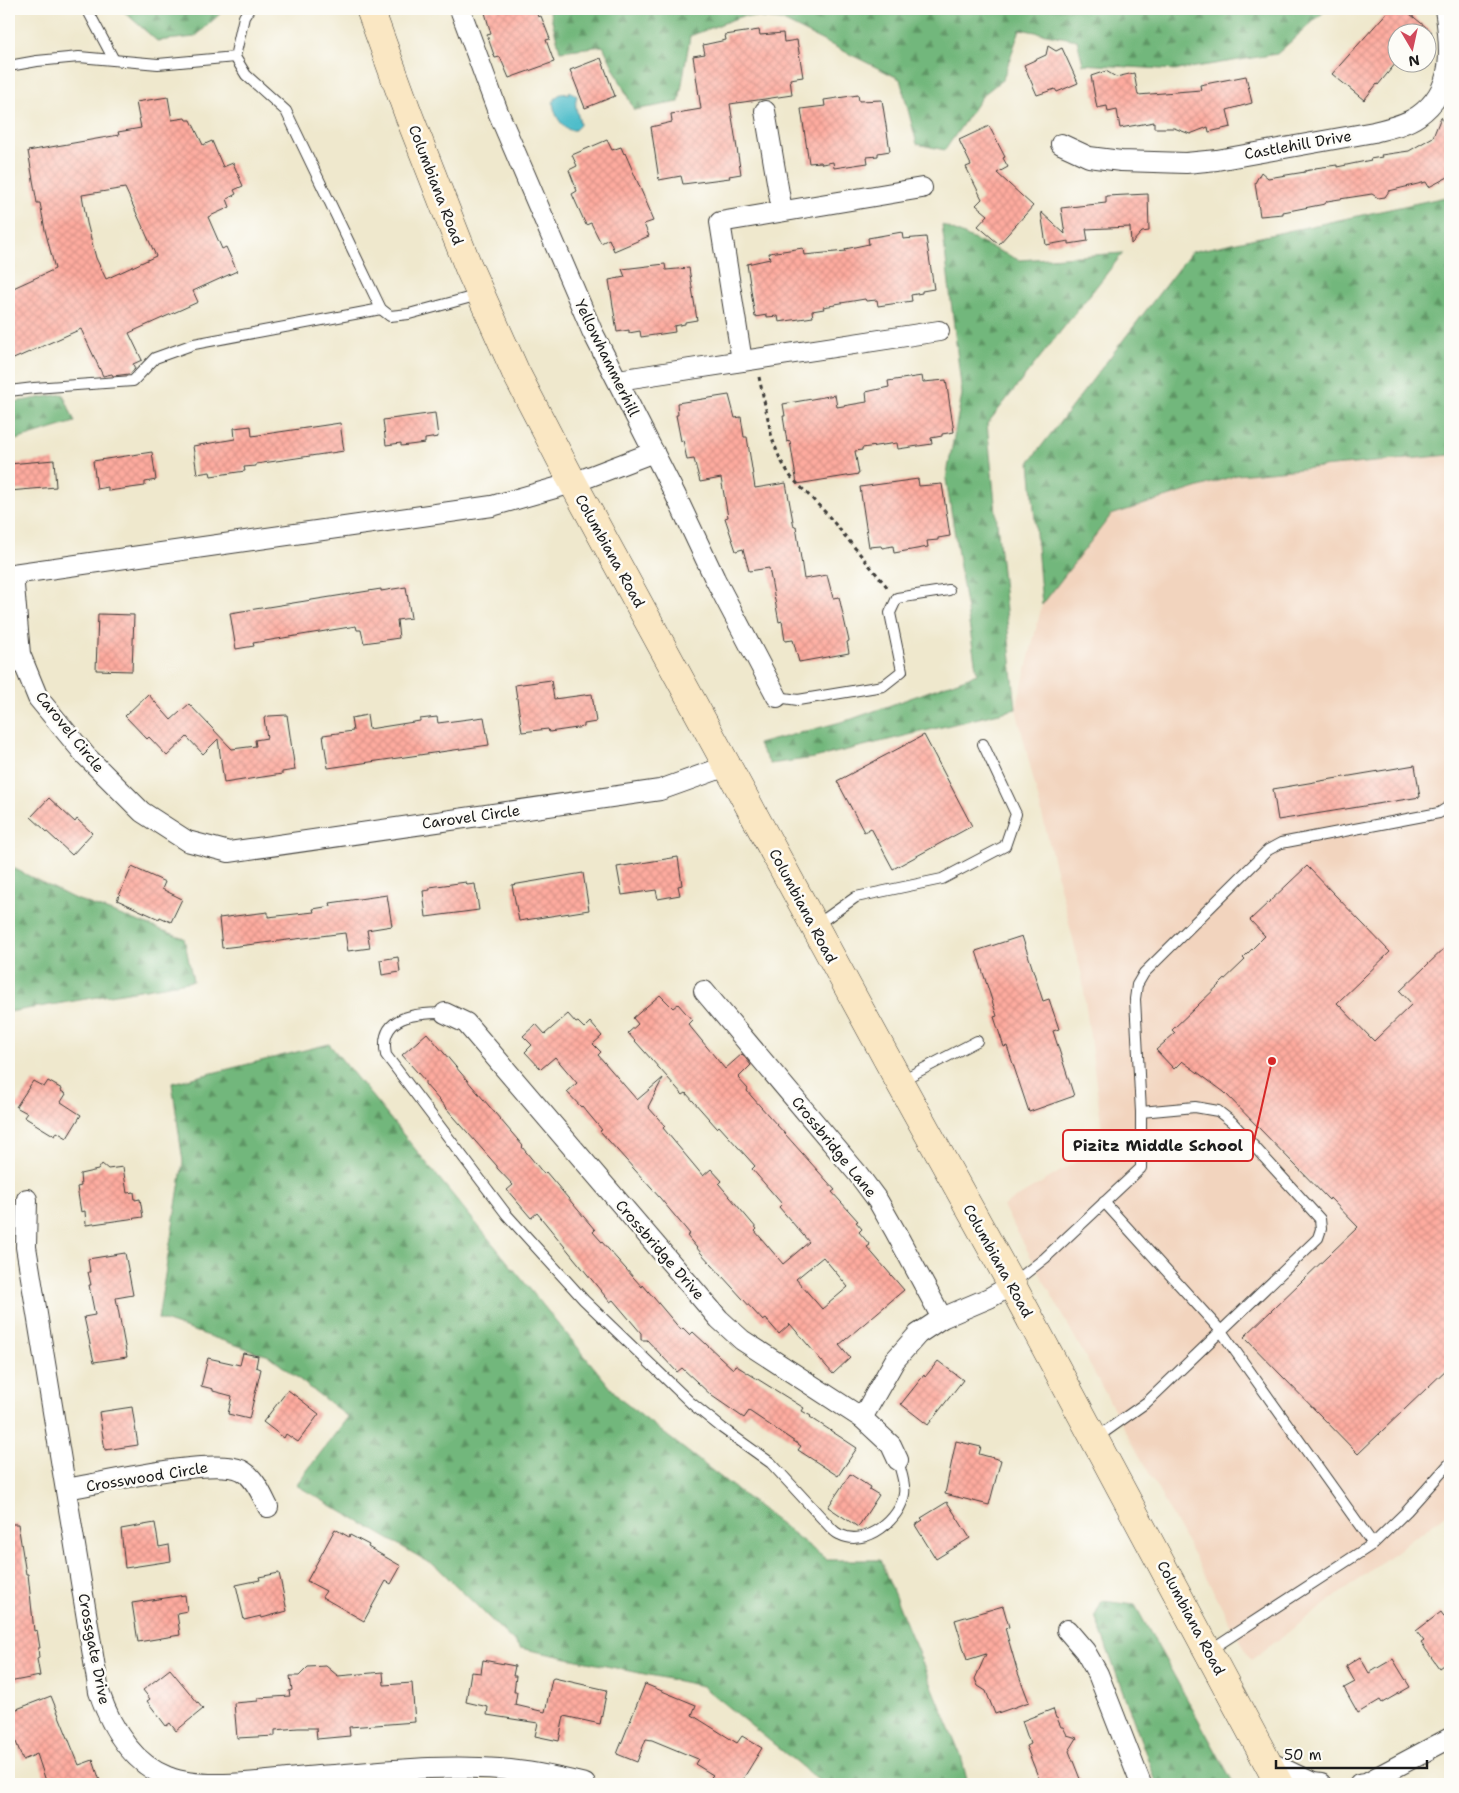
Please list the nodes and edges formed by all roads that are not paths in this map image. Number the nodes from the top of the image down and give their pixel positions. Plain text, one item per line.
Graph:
1 (87, 9) edge
2 (249, 9) edge
3 (370, 9) edge
4 (460, 9) edge
5 (1445, 9) edge
6 (235, 56) junction
7 (114, 60) junction
8 (9, 66) edge
9 (765, 111) dead end
10 (1061, 144) dead end
11 (922, 188) dead end
12 (782, 211) junction
13 (480, 295) junction
14 (381, 308) junction
15 (939, 331) dead end
16 (748, 360) junction
17 (618, 380) junction
18 (9, 391) edge
19 (654, 452) junction
20 (573, 484) junction
21 (949, 590) dead end
22 (777, 697) joint
23 (983, 744) dead end
24 (727, 766) junction
25 (1450, 806) edge
26 (814, 926) junction
27 (704, 991) dead end
28 (445, 1013) joint
29 (977, 1041) dead end
30 (899, 1082) junction
31 (1141, 1112) junction
32 (27, 1199) dead end
33 (1104, 1202) junction
34 (1012, 1285) junction
35 (942, 1318) junction
36 (1221, 1331) junction
37 (862, 1418) junction
38 (1095, 1439) junction
39 (898, 1460) joint
40 (1450, 1462) edge
41 (66, 1490) junction
42 (268, 1507) dead end
43 (1373, 1544) junction
44 (1067, 1630) dead end
45 (1209, 1650) junction
46 (1450, 1738) edge
47 (1273, 1773) edge
48 (340, 1780) edge
49 (167, 1781) edge
50 (585, 1784) edge
51 (1141, 1784) edge
52 (1322, 1784) edge
53 (1363, 1784) edge

1 - 7 lane
2 - 6 lane
3 - 13 main road, Columbiana Road
4 - 17 street, Yellowhammerhill
5 - 10 street, Castlehill Drive
6 - 7 lane
6 - 14 lane
7 - 8 lane
9 - 12 street
11 - 12 street
12 - 16 street
13 - 14 lane
13 - 20 main road, Columbiana Road
14 - 18 lane
15 - 16 street
16 - 17 street
17 - 19 street, Yellowhammerhill
19 - 20 street
19 - 22 street, Yellowhammerhill
20 - 24 main road, Columbiana Road
20 - 24 street, Carovel Circle
21 - 22 lane
23 - 26 lane
24 - 26 main road, Columbiana Road
25 - 31 lane
26 - 30 main road, Columbiana Road
27 - 35 street, Crossbridge Lane
28 - 37 street, Crossbridge Drive
28 - 39 lane
29 - 30 lane
30 - 34 main road, Columbiana Road
31 - 33 lane
31 - 36 lane
32 - 41 street, Crossgate Drive
33 - 34 lane
33 - 36 lane
34 - 35 street
34 - 38 main road, Columbiana Road
35 - 37 street
36 - 38 lane
36 - 43 lane
37 - 39 street, Crossbridge Drive
38 - 45 main road, Columbiana Road
40 - 43 lane
41 - 42 street, Crosswood Circle
41 - 49 street, Crossgate Drive
43 - 45 lane
44 - 51 street
45 - 47 main road, Columbiana Road
46 - 53 street
47 - 52 street
48 - 49 street, Crossgate Drive
48 - 50 street, Crossgate Drive

